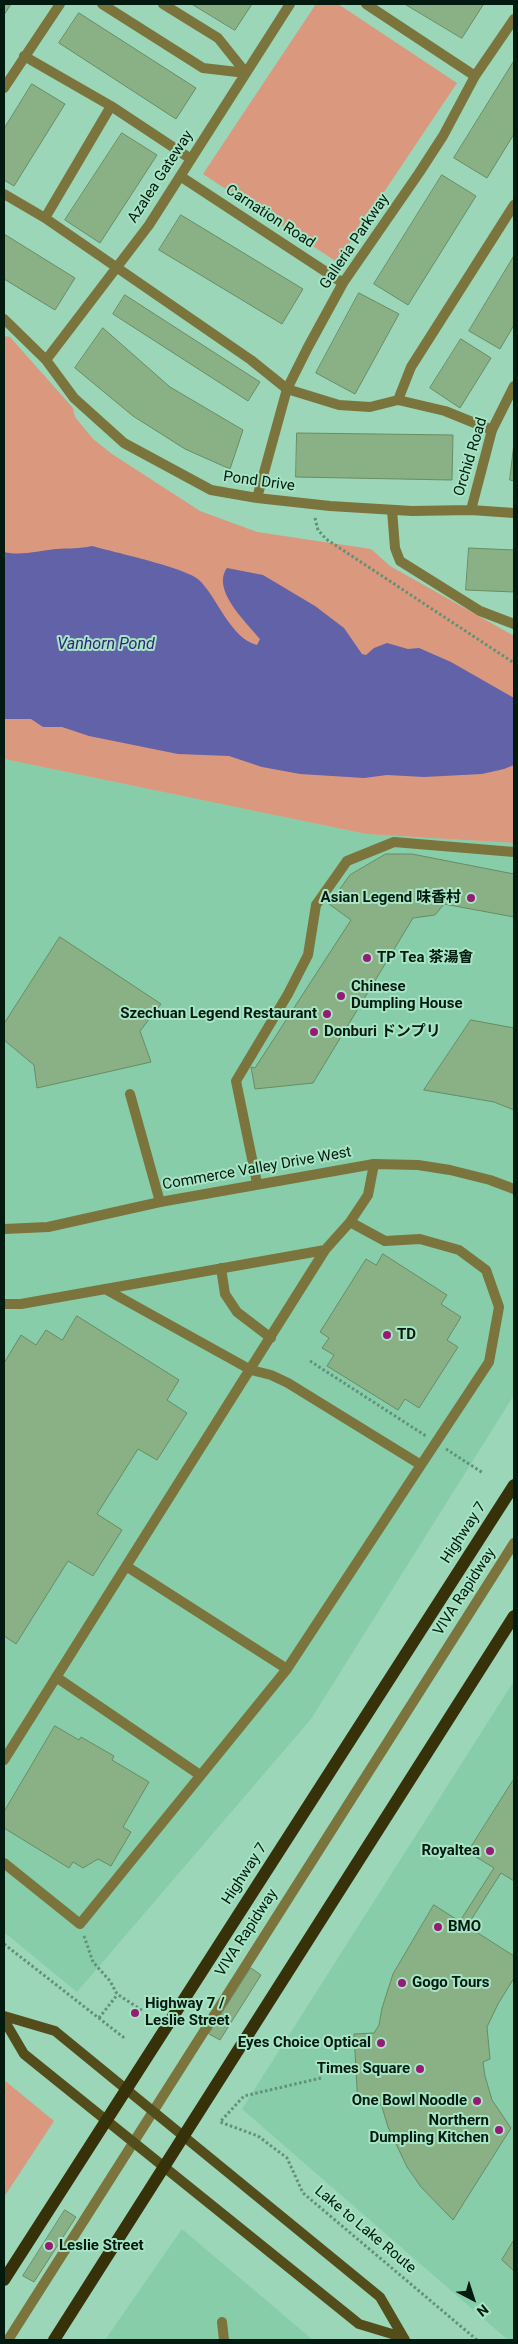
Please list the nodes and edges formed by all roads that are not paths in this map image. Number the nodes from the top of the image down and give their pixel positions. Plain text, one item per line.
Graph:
1 (60, 4) edge
2 (102, 4) edge
3 (163, 4) edge
4 (290, 4) edge
5 (366, 4) edge
6 (514, 19) edge
7 (24, 56) junction
8 (246, 73) junction
9 (475, 76) junction
10 (4, 88) edge
11 (111, 106) junction
12 (191, 159) junction
13 (180, 176) junction
14 (4, 194) edge
15 (514, 205) edge
16 (45, 218) junction
17 (116, 268) junction
18 (343, 283) junction
19 (4, 320) edge
20 (46, 360) junction
21 (287, 389) junction
22 (514, 389) edge
23 (398, 400) junction
24 (492, 430) junction
25 (257, 498) junction
26 (392, 510) junction
27 (471, 510) junction
28 (514, 513) edge
29 (514, 624) edge
30 (514, 852) edge
31 (130, 1094) dead end
32 (374, 1164) junction
33 (257, 1183) junction
34 (514, 1189) edge
35 (160, 1202) junction
36 (350, 1222) junction
37 (4, 1229) edge
38 (325, 1250) junction
39 (221, 1268) junction
40 (105, 1289) junction
41 (4, 1304) edge
42 (271, 1338) junction
43 (251, 1370) junction
44 (420, 1465) junction
45 (514, 1485) edge
46 (514, 1543) edge
47 (126, 1566) junction
48 (514, 1616) edge
49 (287, 1669) junction
50 (56, 1677) junction
51 (4, 1760) edge
52 (200, 1775) junction
53 (4, 1863) edge
54 (4, 2018) edge
55 (126, 2089) junction
56 (152, 2110) junction
57 (106, 2120) junction
58 (184, 2136) junction
59 (133, 2141) junction
60 (164, 2166) junction
61 (4, 2280) edge
62 (222, 2322) dead end
63 (403, 2339) edge
64 (8, 2340) edge
65 (54, 2340) edge
66 (224, 2340) edge

1 - 7 street
2 - 8 street
3 - 8 street
4 - 8 street, Azalea Gateway
5 - 9 street
6 - 9 street, Galleria Parkway
7 - 10 street
7 - 11 street
8 - 12 street, Azalea Gateway
9 - 18 street, Galleria Parkway
11 - 12 street
11 - 16 street
12 - 13 street, Azalea Gateway
13 - 17 street, Azalea Gateway
13 - 18 street, Carnation Road
14 - 16 street
15 - 23 street
16 - 17 street
17 - 20 street, Azalea Gateway
17 - 21 street
18 - 21 street, Galleria Parkway
19 - 20 street, Pond Drive
20 - 25 street, Pond Drive
21 - 23 street
21 - 25 street, Galleria Parkway
22 - 24 street, Orchid Road
23 - 24 street
24 - 27 street, Orchid Road
25 - 26 street, Pond Drive
26 - 27 street, Pond Drive
26 - 29 street
27 - 28 street, Pond Drive
30 - 33 street
31 - 35 street
32 - 33 street, Commerce Valley Drive West
32 - 34 street, Commerce Valley Drive West
32 - 36 street
33 - 35 street, Commerce Valley Drive West
35 - 37 street, Commerce Valley Drive West
36 - 38 street
36 - 44 street
38 - 39 street
38 - 42 street
39 - 40 street
39 - 42 street
40 - 41 street
40 - 43 street
42 - 43 street
43 - 44 street
43 - 47 street
44 - 49 street
45 - 55 main road, Highway 7
46 - 56 street, VIVA Rapidway
47 - 49 street
47 - 50 street
48 - 58 main road
49 - 52 street
50 - 51 street
50 - 52 street
52 - 53 street
54 - 55 main road
54 - 57 main road
55 - 56 main road
55 - 57 main road, Highway 7
56 - 58 main road
56 - 59 street, VIVA Rapidway
57 - 59 main road
57 - 61 main road, Highway 7
58 - 60 main road
58 - 63 main road
59 - 60 main road
59 - 64 street, VIVA Rapidway
60 - 63 main road
60 - 65 main road
62 - 66 street

